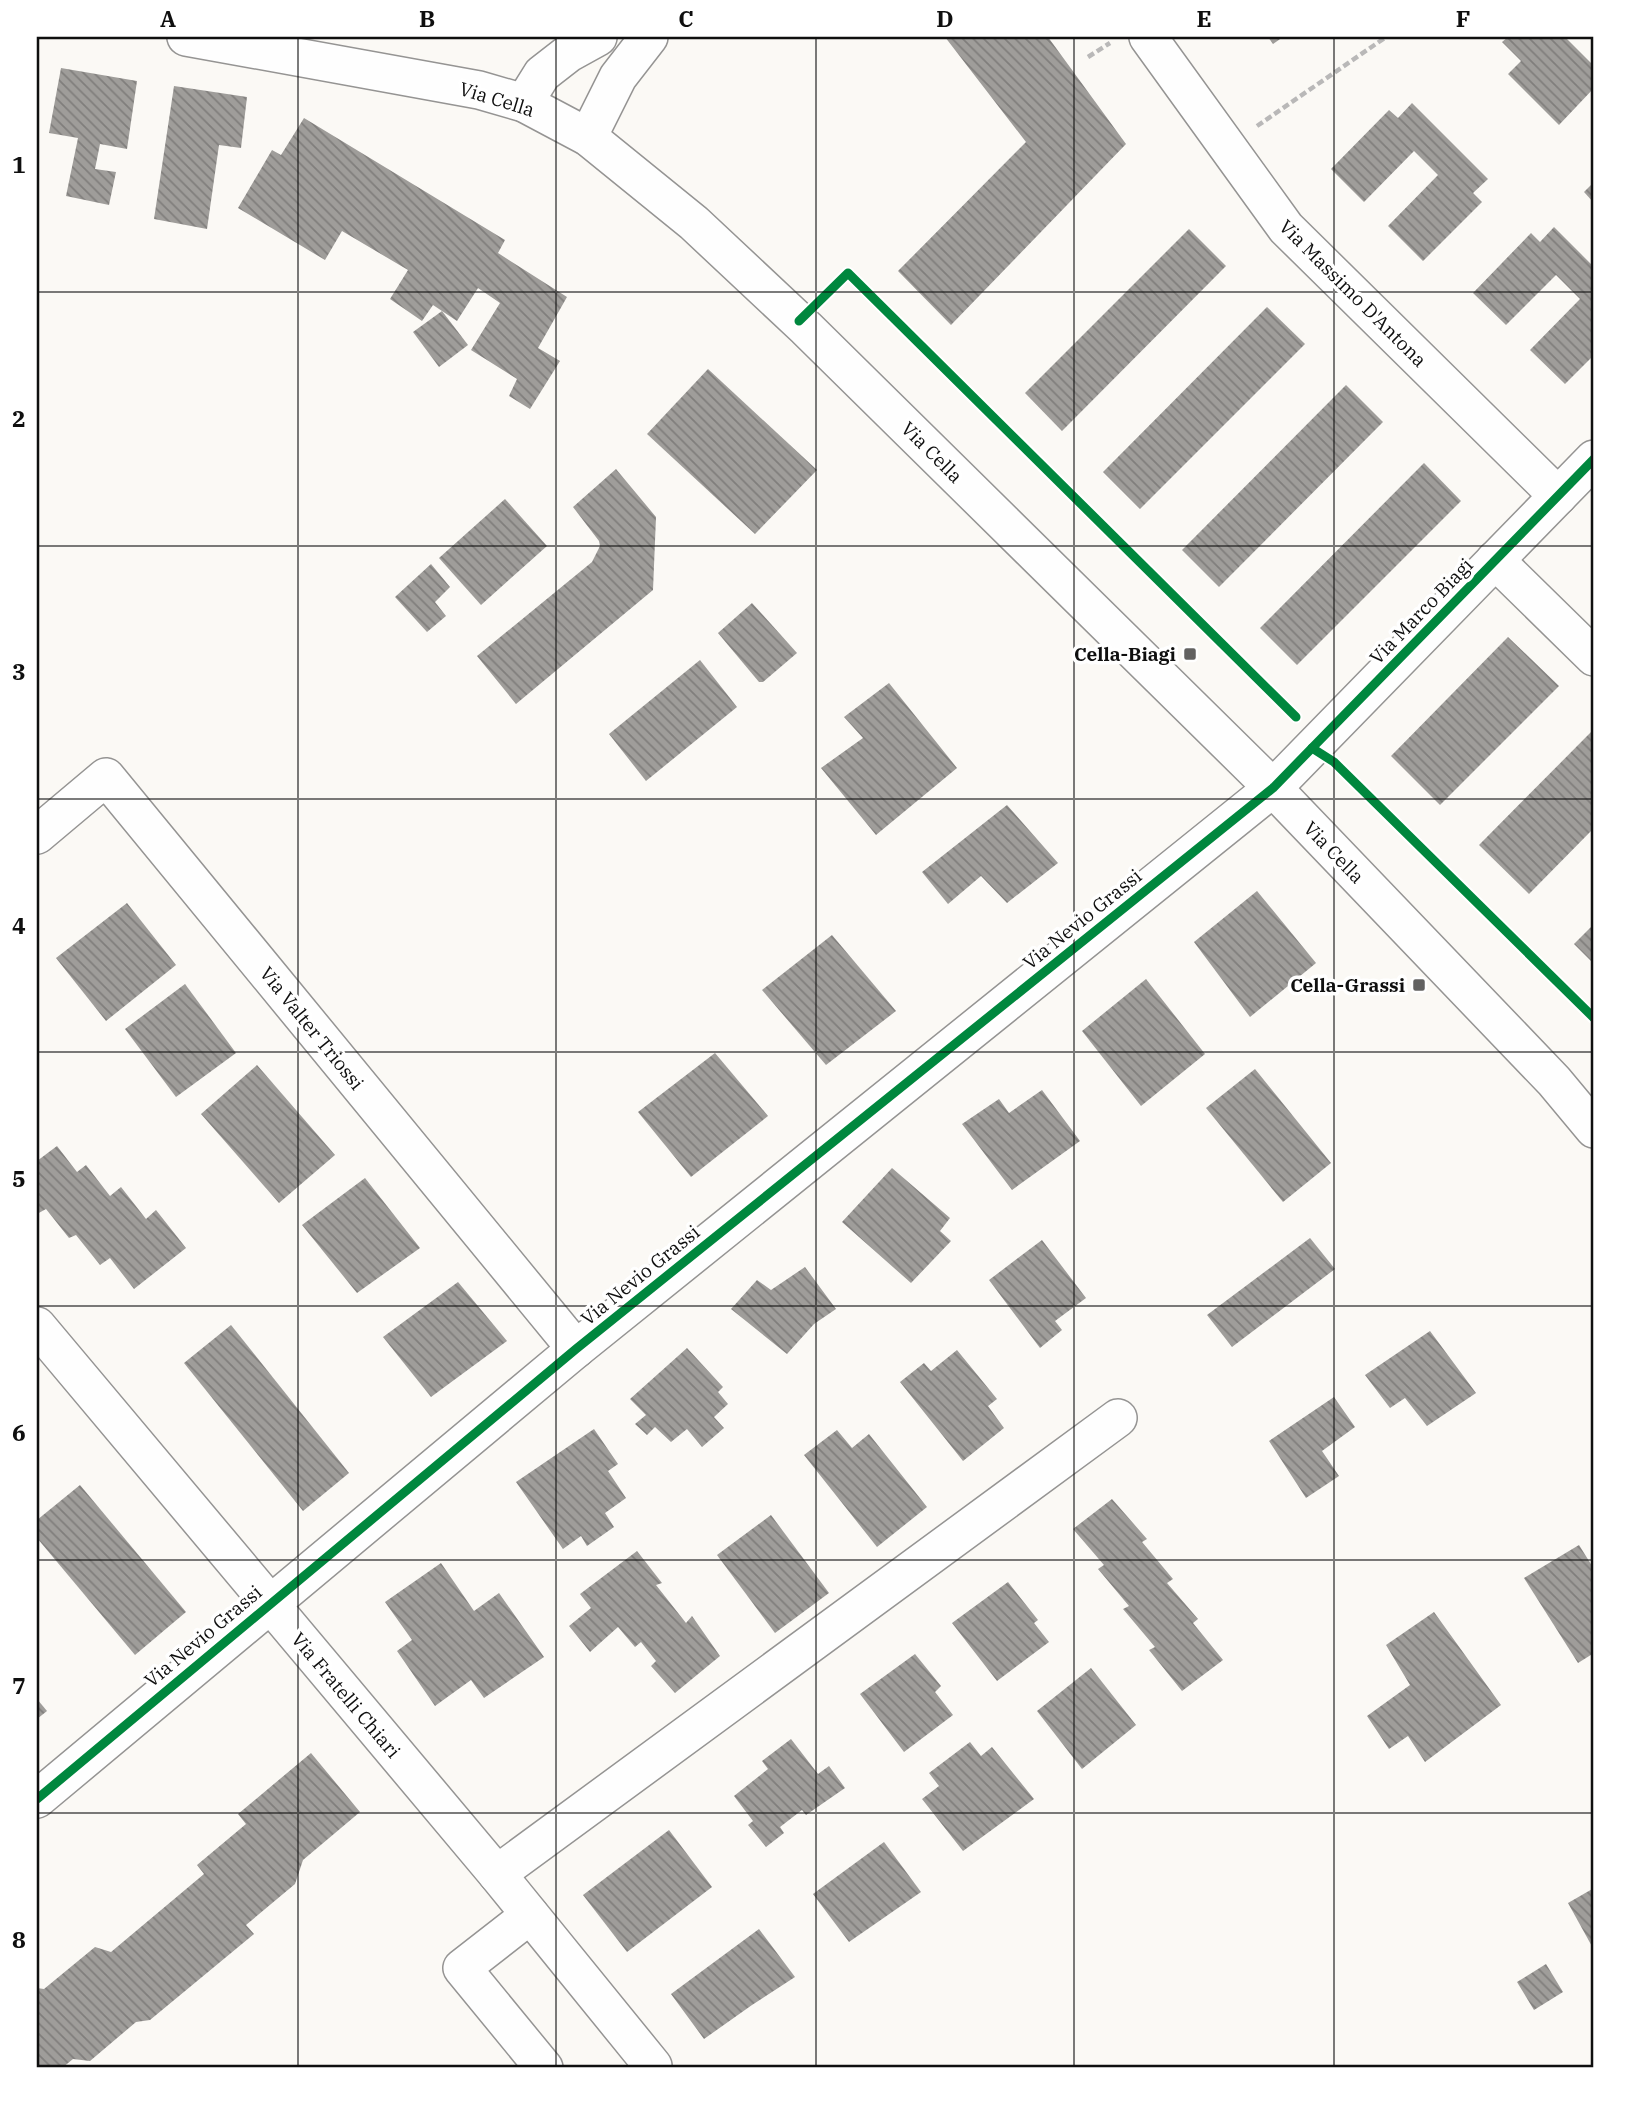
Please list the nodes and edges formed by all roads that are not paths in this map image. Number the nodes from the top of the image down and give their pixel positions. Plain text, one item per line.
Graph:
1 (186, 37) edge
2 (598, 37) edge
3 (649, 37) edge
4 (1147, 37) edge
5 (524, 103) junction
6 (588, 137) junction
7 (1594, 459) edge
8 (1558, 496) junction
9 (1495, 561) junction
10 (1594, 657) edge
11 (1273, 788) junction
12 (37, 835) edge
13 (1554, 1081) junction
14 (1594, 1107) edge
15 (1594, 1129) edge
16 (37, 1326) edge
17 (576, 1349) junction
18 (1118, 1418) dead end
19 (269, 1603) junction
20 (37, 1799) edge
21 (497, 1874) junction
22 (530, 1914) junction
23 (652, 2067) edge
24 (544, 2068) edge

1 - 5 street, Via Cella
2 - 5 street
3 - 6 street
4 - 8 street, Via Massimo D'Antona
5 - 6 street, Via Cella
6 - 11 street, Via Cella
7 - 8 street, Via Marco Biagi
8 - 9 street, Via Marco Biagi
9 - 10 street
9 - 11 street, Via Marco Biagi
11 - 13 street, Via Cella
11 - 17 street, Via Nevio Grassi
12 - 17 street, Via Valter Triossi
13 - 14 street, Via Cella
13 - 15 street, Via Cella
16 - 19 street, Via Fratelli Chiari
17 - 19 street, Via Nevio Grassi
18 - 21 street
19 - 20 street, Via Nevio Grassi
19 - 21 street, Via Fratelli Chiari
21 - 22 street, Via Fratelli Chiari
22 - 23 street, Via Fratelli Chiari
22 - 24 street

